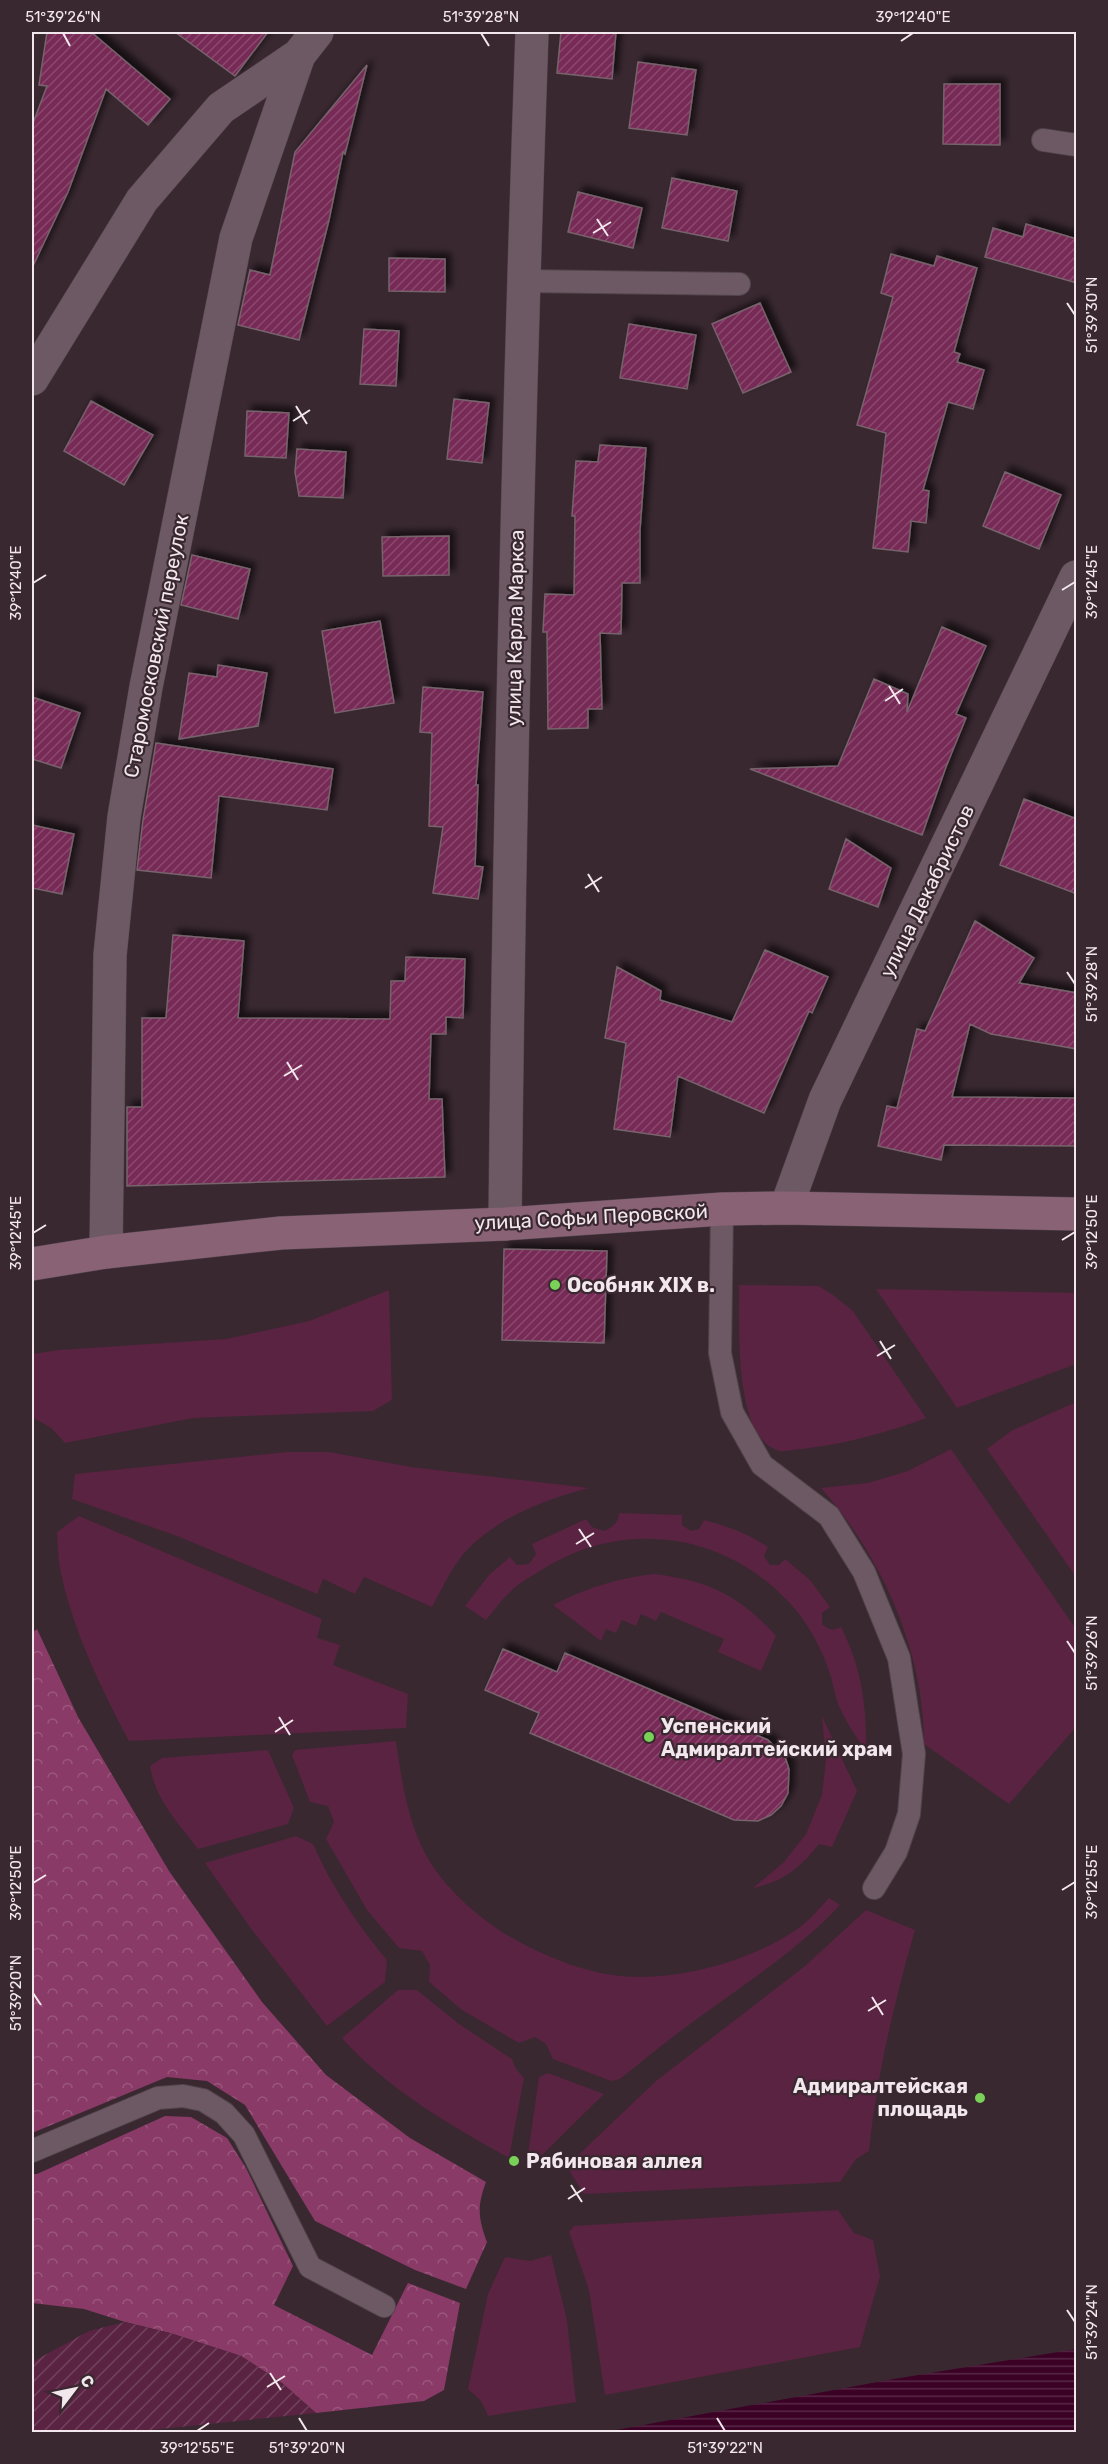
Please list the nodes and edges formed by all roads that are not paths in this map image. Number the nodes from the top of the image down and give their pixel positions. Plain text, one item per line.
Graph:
1 (532, 32) edge
2 (308, 43) edge
3 (1043, 140) dead end
4 (1077, 145) edge
5 (524, 281) junction
6 (739, 284) dead end
7 (32, 379) edge
8 (1077, 577) edge
9 (786, 1208) junction
10 (722, 1209) junction
11 (1077, 1214) edge
12 (505, 1224) junction
13 (106, 1252) junction
14 (32, 1264) edge
15 (874, 1888) dead end
16 (32, 2151) edge
17 (384, 2306) dead end

1 - 5 street, улица Карла Маркса
2 - 7 street
2 - 13 street, Старомосковский переулок
3 - 4 lane
5 - 6 lane
5 - 12 street, улица Карла Маркса
8 - 9 street, улица Декабристов
9 - 10 main road, улица Софьи Перовской
9 - 11 main road, улица Софьи Перовской
10 - 12 main road, улица Софьи Перовской
10 - 15 lane
12 - 13 main road, улица Софьи Перовской
13 - 14 main road, улица Софьи Перовской
16 - 17 lane

